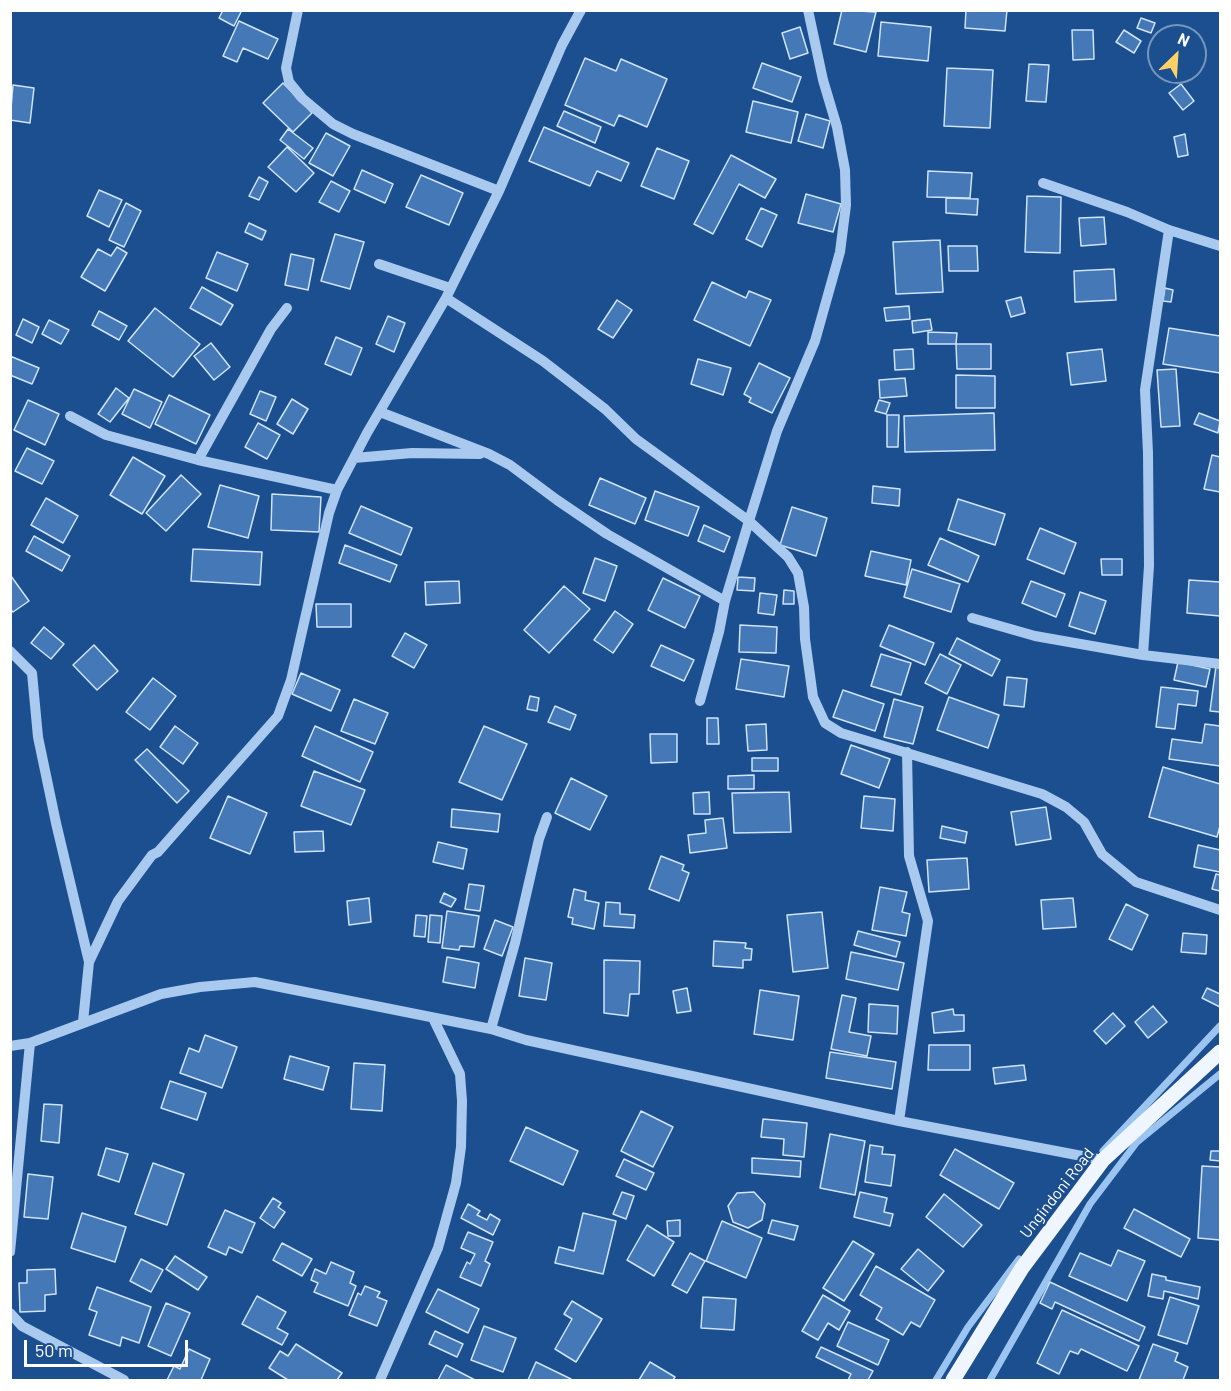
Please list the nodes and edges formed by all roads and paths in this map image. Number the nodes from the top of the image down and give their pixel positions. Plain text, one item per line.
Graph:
1 (298, 10) edge
2 (581, 10) edge
3 (808, 10) edge
4 (1043, 183) dead end
5 (499, 191) junction
6 (1169, 230) junction
7 (1221, 246) edge
8 (379, 264) dead end
9 (448, 293) junction
10 (287, 308) dead end
11 (380, 412) junction
12 (70, 416) dead end
13 (489, 454) junction
14 (354, 458) junction
15 (198, 460) junction
16 (337, 490) junction
17 (749, 521) junction
18 (725, 601) junction
19 (972, 618) dead end
20 (10, 651) edge
21 (1143, 655) junction
22 (1221, 664) edge
23 (700, 701) dead end
24 (907, 753) junction
25 (547, 817) dead end
26 (1221, 910) edge
27 (88, 962) junction
28 (433, 1018) junction
29 (83, 1022) junction
30 (490, 1029) junction
31 (30, 1042) junction
32 (10, 1046) edge
33 (1221, 1052) edge
34 (900, 1121) junction
35 (1103, 1160) junction
36 (10, 1252) edge
37 (10, 1314) edge
38 (124, 1380) edge
39 (380, 1380) edge
40 (953, 1380) edge

1 - 5 street
2 - 5 street
3 - 17 street
4 - 6 street
5 - 9 street
6 - 7 street
6 - 21 street
8 - 9 street
9 - 11 street
9 - 17 street
10 - 15 street
11 - 13 street
11 - 14 street
12 - 15 street
13 - 14 street
13 - 18 street
14 - 16 street
15 - 16 street
16 - 27 street
17 - 18 street
17 - 24 street
18 - 23 street
19 - 21 street
20 - 27 street
21 - 22 street
24 - 26 street
24 - 34 street
25 - 30 street
27 - 29 street
28 - 29 street
28 - 30 street
28 - 39 street
29 - 31 street
30 - 34 street
31 - 32 street
31 - 36 street
33 - 35 main road, Ungindoni Road
34 - 35 street
35 - 40 main road, Ungindoni Road
37 - 38 street

